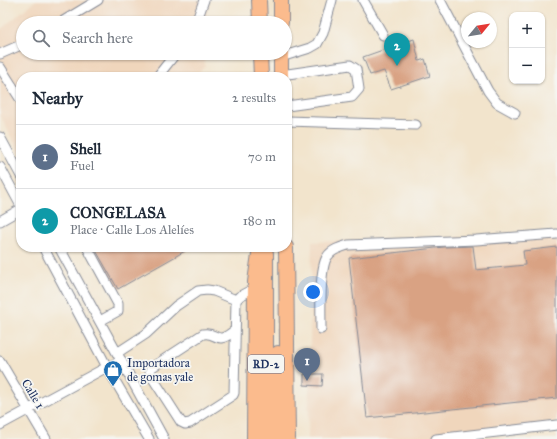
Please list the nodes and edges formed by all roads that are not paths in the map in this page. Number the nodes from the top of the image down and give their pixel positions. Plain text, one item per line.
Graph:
1 (98, 0) edge
2 (204, 0) edge
3 (259, 0) edge
4 (281, 0) edge
5 (332, 0) edge
6 (363, 0) edge
7 (442, 1) edge
8 (72, 16) edge
9 (198, 16) edge
10 (260, 16) edge
11 (281, 16) edge
12 (382, 35) dead end
13 (16, 47) edge
14 (292, 52) edge
15 (0, 54) edge
16 (170, 60) edge
17 (260, 60) edge
18 (281, 60) edge
19 (0, 67) edge
20 (161, 72) edge
21 (261, 72) edge
22 (281, 72) edge
23 (292, 74) edge
24 (16, 92) edge
25 (292, 105) edge
26 (515, 113) dead end
27 (292, 120) edge
28 (416, 124) dead end
29 (0, 137) edge
30 (0, 167) edge
31 (16, 167) edge
32 (16, 198) edge
33 (16, 211) edge
34 (0, 221) edge
35 (557, 234) edge
36 (46, 252) edge
37 (62, 252) edge
38 (89, 252) edge
39 (261, 252) edge
40 (266, 252) edge
41 (277, 252) edge
42 (286, 252) edge
43 (266, 290) junction
44 (236, 300) junction
45 (100, 322) junction
46 (321, 329) dead end
47 (235, 330) junction
48 (120, 357) junction
49 (0, 361) edge
50 (107, 367) junction
51 (28, 409) junction
52 (0, 425) edge
53 (557, 425) edge
54 (46, 439) edge
55 (149, 439) edge
56 (164, 439) edge
57 (254, 439) edge
58 (266, 439) edge
59 (278, 439) edge
60 (288, 439) edge
61 (436, 439) edge

1 - 8 street
2 - 9 street
3 - 10 highway
4 - 11 highway
5 - 14 street
6 - 12 street
7 - 26 street
13 - 15 street
16 - 20 street
17 - 21 highway
18 - 22 highway
19 - 24 street
23 - 25 street
27 - 28 street
29 - 31 street
30 - 32 street
33 - 34 street
35 - 46 street
36 - 50 street
37 - 45 street
38 - 45 street
39 - 43 highway
40 - 43 highway, RD-2
41 - 43 highway, RD-2
42 - 60 highway
43 - 44 street
43 - 57 highway
43 - 58 highway, RD-2
43 - 59 highway, RD-2
44 - 47 street
44 - 48 street
45 - 48 street
47 - 47 street
48 - 50 street
48 - 56 street
49 - 51 street, Calle 1
50 - 51 street
50 - 55 street
51 - 52 street
51 - 54 street, Calle 1
53 - 61 street

